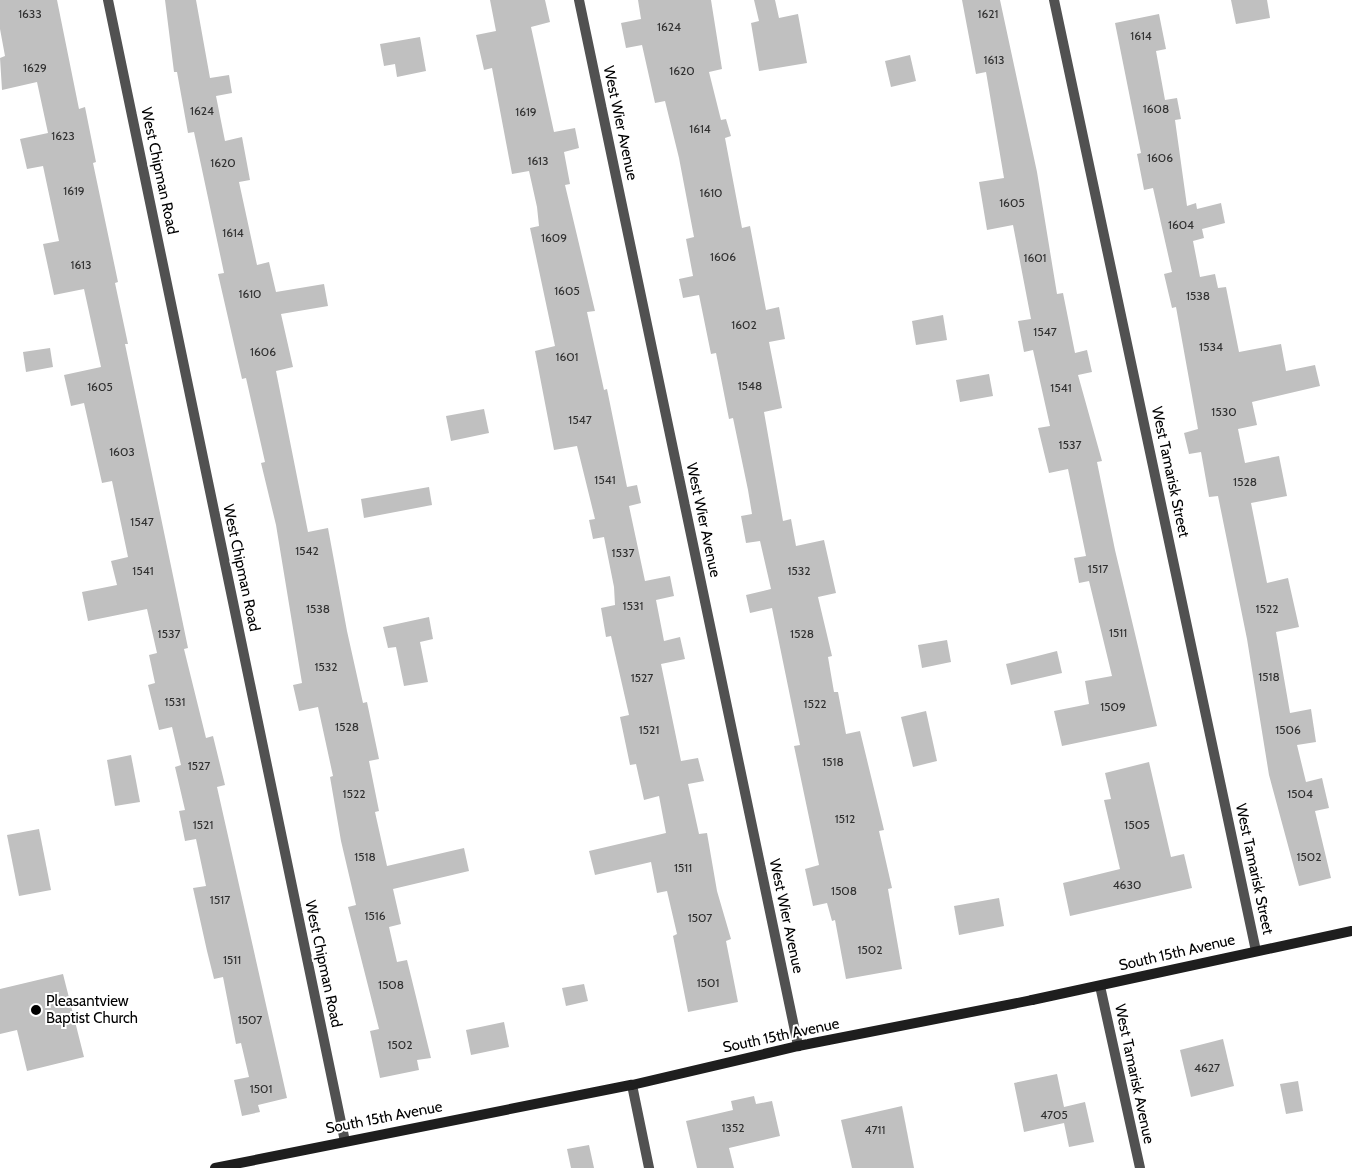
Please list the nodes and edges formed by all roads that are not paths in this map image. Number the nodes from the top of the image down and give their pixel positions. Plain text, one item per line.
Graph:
1 (108, 0) edge
2 (579, 0) edge
3 (1054, 0) edge
4 (1352, 931) edge
5 (1256, 951) junction
6 (1100, 986) junction
7 (798, 1046) junction
8 (632, 1085) junction
9 (344, 1141) junction
10 (215, 1168) edge
11 (649, 1168) edge
12 (1140, 1168) edge

1 - 9 street, West Chipman Road
2 - 7 street, West Wier Avenue
3 - 5 street, West Tamarisk Street
4 - 5 street, South 15th Avenue
5 - 6 street, South 15th Avenue
6 - 7 street, South 15th Avenue
6 - 12 street, West Tamarisk Avenue
7 - 8 street, South 15th Avenue
8 - 9 street, South 15th Avenue
8 - 11 street
9 - 10 street, South 15th Avenue

